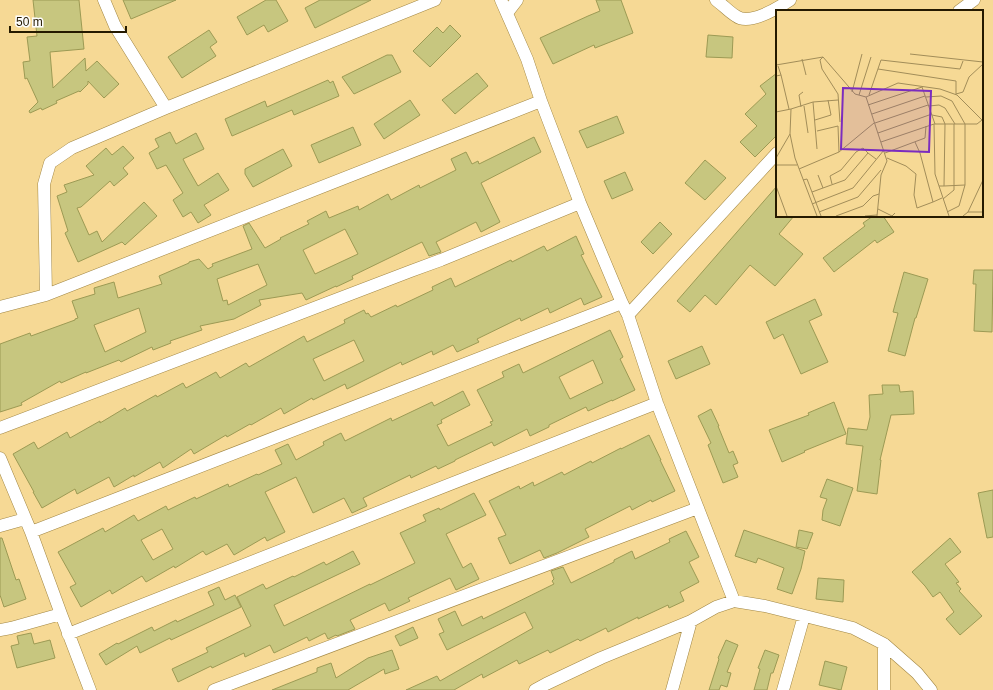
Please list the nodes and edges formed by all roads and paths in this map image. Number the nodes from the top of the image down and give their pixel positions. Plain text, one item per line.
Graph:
1 (104, 0) edge
2 (435, 0) edge
3 (501, 0) edge
4 (517, 0) edge
5 (716, 0) edge
6 (790, 0) edge
7 (974, 0) edge
8 (959, 10) edge
9 (507, 13) junction
10 (541, 101) junction
11 (166, 108) junction
12 (776, 154) edge
13 (580, 203) junction
14 (46, 295) junction
15 (622, 303) junction
16 (0, 307) edge
17 (628, 315) junction
18 (657, 403) junction
19 (0, 428) edge
20 (0, 458) edge
21 (698, 508) junction
22 (25, 519) junction
23 (0, 526) edge
24 (31, 532) junction
25 (734, 601) junction
26 (61, 614) junction
27 (804, 616) junction
28 (691, 621) junction
29 (0, 630) edge
30 (68, 634) junction
31 (884, 644) junction
32 (90, 690) edge
33 (214, 690) edge
34 (535, 690) edge
35 (672, 690) edge
36 (783, 690) edge
37 (884, 690) edge
38 (931, 690) edge

1 - 11 street
2 - 11 street
3 - 9 street
4 - 9 street
5 - 6 street
7 - 8 street
9 - 10 street
10 - 13 street
10 - 14 street
11 - 14 street
12 - 17 street
13 - 15 street
13 - 19 street
14 - 16 street
15 - 17 street
15 - 24 street
17 - 18 street
18 - 21 street
18 - 30 street
20 - 22 street
21 - 25 street
21 - 33 street
22 - 23 street
22 - 24 street
24 - 26 street
25 - 27 street
25 - 28 street
26 - 29 street
26 - 30 street
27 - 31 street
27 - 36 street
28 - 34 street
28 - 35 street
30 - 32 street
31 - 37 street
31 - 38 street

